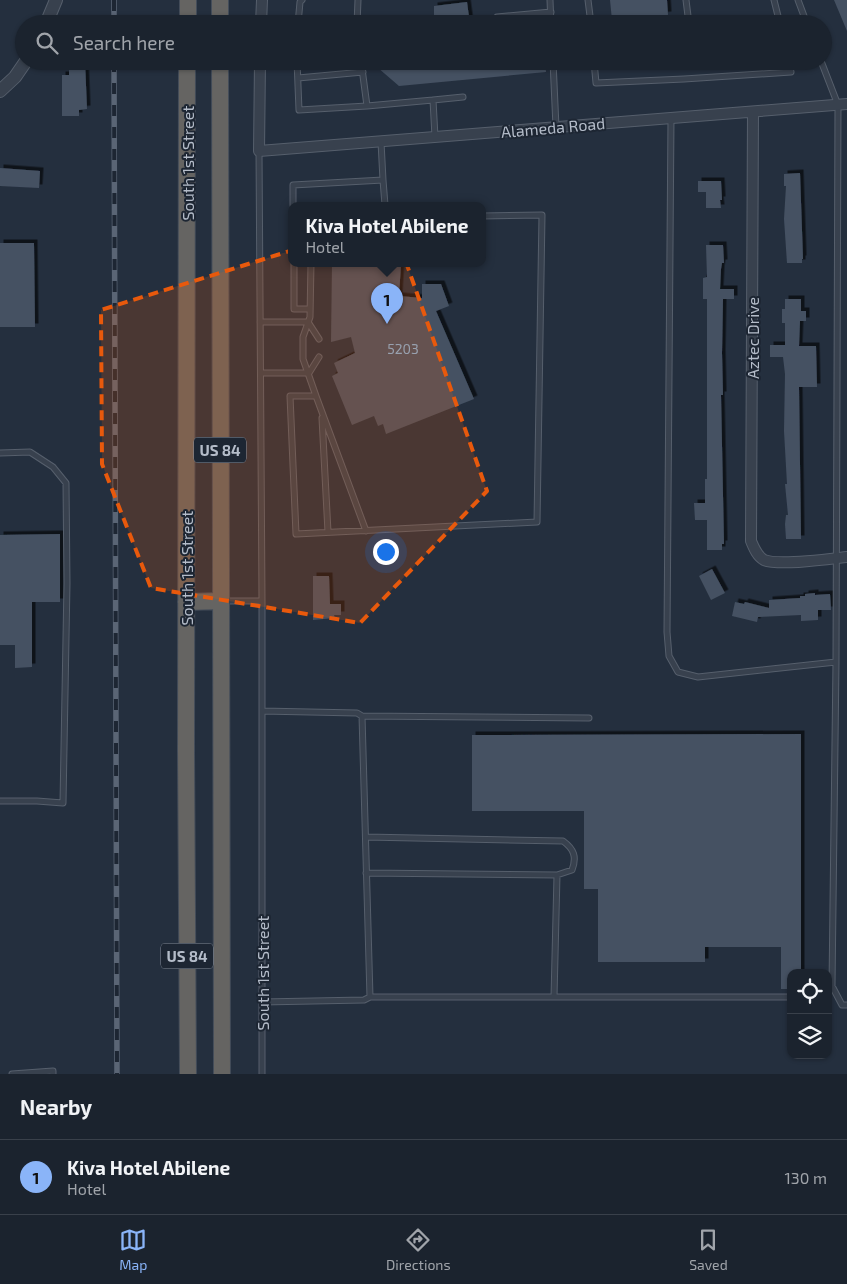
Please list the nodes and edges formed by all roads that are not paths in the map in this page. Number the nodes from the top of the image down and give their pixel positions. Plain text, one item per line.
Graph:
1 (56, 0) edge
2 (188, 0) edge
3 (220, 0) edge
4 (262, 0) edge
5 (302, 0) edge
6 (358, 0) edge
7 (550, 0) edge
8 (588, 0) edge
9 (686, 0) edge
10 (774, 0) edge
11 (798, 0) edge
12 (551, 12) joint
13 (50, 15) edge
14 (188, 15) edge
15 (220, 15) edge
16 (261, 15) edge
17 (299, 15) edge
18 (357, 15) edge
19 (524, 15) edge
20 (590, 15) edge
21 (688, 15) edge
22 (778, 15) edge
23 (804, 15) edge
24 (20, 70) edge
25 (188, 70) edge
26 (220, 70) edge
27 (260, 70) edge
28 (298, 70) edge
29 (553, 70) edge
30 (595, 70) edge
31 (790, 70) edge
32 (825, 70) edge
33 (363, 72) joint
34 (298, 78) junction
35 (0, 91) edge
36 (463, 97) dead end
37 (433, 100) junction
38 (842, 104) edge
39 (367, 106) junction
40 (753, 112) junction
41 (671, 118) junction
42 (556, 127) junction
43 (435, 137) junction
44 (380, 141) junction
45 (259, 151) junction
46 (383, 180) junction
47 (293, 202) edge
48 (385, 202) edge
49 (486, 216) edge
50 (294, 267) edge
51 (311, 267) edge
52 (310, 309) junction
53 (260, 322) junction
54 (308, 322) junction
55 (319, 339) dead end
56 (320, 357) dead end
57 (309, 373) junction
58 (261, 374) junction
59 (316, 396) junction
60 (322, 412) junction
61 (0, 453) edge
62 (366, 531) junction
63 (328, 532) junction
64 (847, 557) edge
65 (836, 558) junction
66 (220, 601) junction
67 (262, 601) junction
68 (186, 602) junction
69 (836, 662) junction
70 (262, 711) junction
71 (362, 716) junction
72 (590, 718) dead end
73 (0, 801) edge
74 (366, 837) junction
75 (366, 873) junction
76 (556, 875) junction
77 (370, 997) junction
78 (554, 997) junction
79 (787, 997) dead end
80 (262, 1002) junction
81 (847, 1005) edge
82 (12, 1074) edge
83 (53, 1074) edge
84 (188, 1074) edge
85 (222, 1074) edge
86 (262, 1074) edge

1 - 13 street
2 - 14 highway
3 - 15 highway
4 - 16 street
5 - 17 lane
6 - 18 lane
7 - 12 lane
8 - 20 lane
9 - 21 lane
10 - 22 lane
11 - 23 lane
12 - 19 lane
24 - 35 street
25 - 68 highway, South 1st Street / US 84
26 - 66 highway, South 1st Street / US 84
27 - 45 street
28 - 34 lane
29 - 42 lane
30 - 31 lane
32 - 38 lane
33 - 34 lane
33 - 39 lane
34 - 39 lane
36 - 37 lane
37 - 39 lane
37 - 43 lane
38 - 40 street, Alameda Road
38 - 65 lane
40 - 41 street, Alameda Road
40 - 65 street, Aztec Drive
41 - 42 street, Alameda Road
41 - 69 lane
42 - 43 street, Alameda Road
43 - 44 street, Alameda Road
44 - 45 street, Alameda Road
44 - 46 lane
45 - 53 lane, South 1st Street
46 - 47 lane
46 - 48 lane
49 - 62 lane
50 - 52 lane
51 - 52 lane
52 - 54 lane
53 - 54 lane
53 - 58 lane, South 1st Street
54 - 55 lane
54 - 57 lane
56 - 57 lane
57 - 58 lane
57 - 59 lane
58 - 67 lane, South 1st Street
59 - 60 lane
59 - 63 lane
60 - 62 lane
60 - 63 lane
61 - 73 lane
62 - 63 lane
64 - 65 street
65 - 69 lane
66 - 67 lane
66 - 68 highway
66 - 85 highway, South 1st Street / US 84
67 - 70 lane, South 1st Street
68 - 84 highway, South 1st Street / US 84
69 - 81 lane
70 - 71 lane
70 - 80 lane, South 1st Street
71 - 72 lane
71 - 74 lane
74 - 75 lane
74 - 76 lane
75 - 76 lane
75 - 77 lane
76 - 78 lane
77 - 78 lane
77 - 80 lane
78 - 79 lane
80 - 86 lane, South 1st Street
82 - 83 lane

